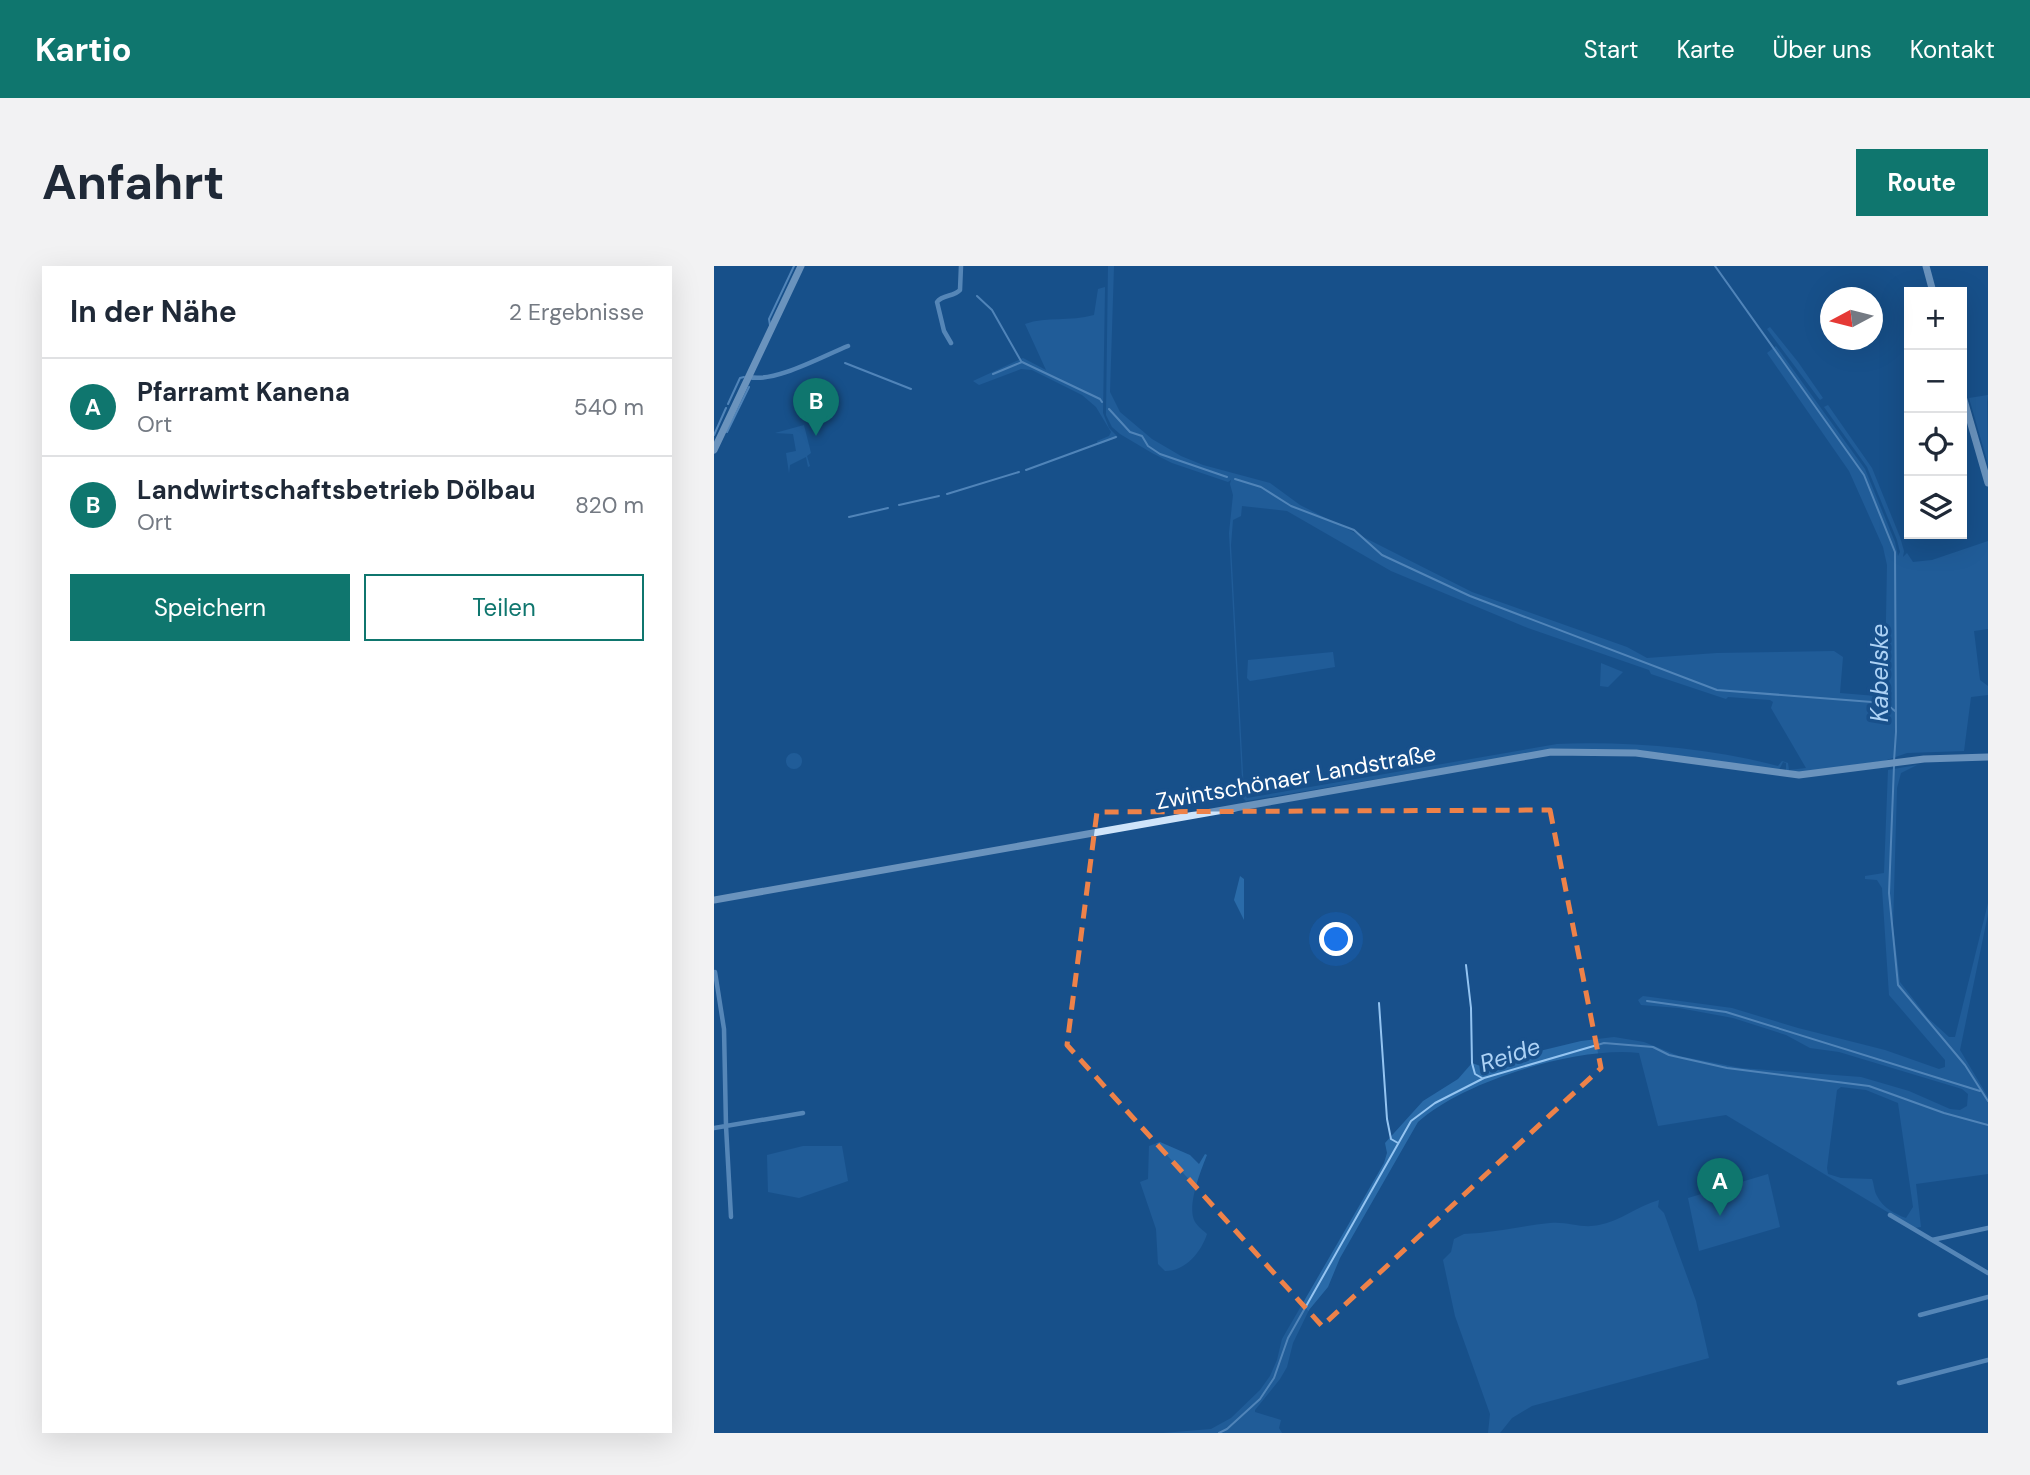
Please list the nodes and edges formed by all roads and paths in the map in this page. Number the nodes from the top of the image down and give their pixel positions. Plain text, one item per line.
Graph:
1 (801, 266) edge
2 (961, 266) edge
3 (1926, 266) edge
4 (1932, 287) edge
5 (951, 343) dead end
6 (848, 346) dead end
7 (748, 377) junction
8 (1967, 410) edge
9 (714, 450) edge
10 (1988, 483) edge
11 (1988, 757) edge
12 (714, 900) edge
13 (715, 972) edge
14 (724, 1029) junction
15 (714, 1031) edge
16 (803, 1113) dead end
17 (726, 1126) junction
18 (714, 1128) edge
19 (1890, 1215) dead end
20 (731, 1217) dead end
21 (1988, 1228) edge
22 (1931, 1240) junction
23 (1988, 1273) edge
24 (1988, 1297) edge
25 (1920, 1315) dead end
26 (1988, 1360) edge
27 (1899, 1383) dead end

1 - 7 main road
2 - 5 street
3 - 4 main road
6 - 7 street
7 - 9 main road
8 - 10 main road
11 - 12 main road, Zwintschönaer Landstraße
13 - 14 street
14 - 15 street
14 - 17 street
16 - 17 street
17 - 18 street
17 - 20 street
19 - 22 street
21 - 22 street
22 - 23 street
24 - 25 street
26 - 27 street

